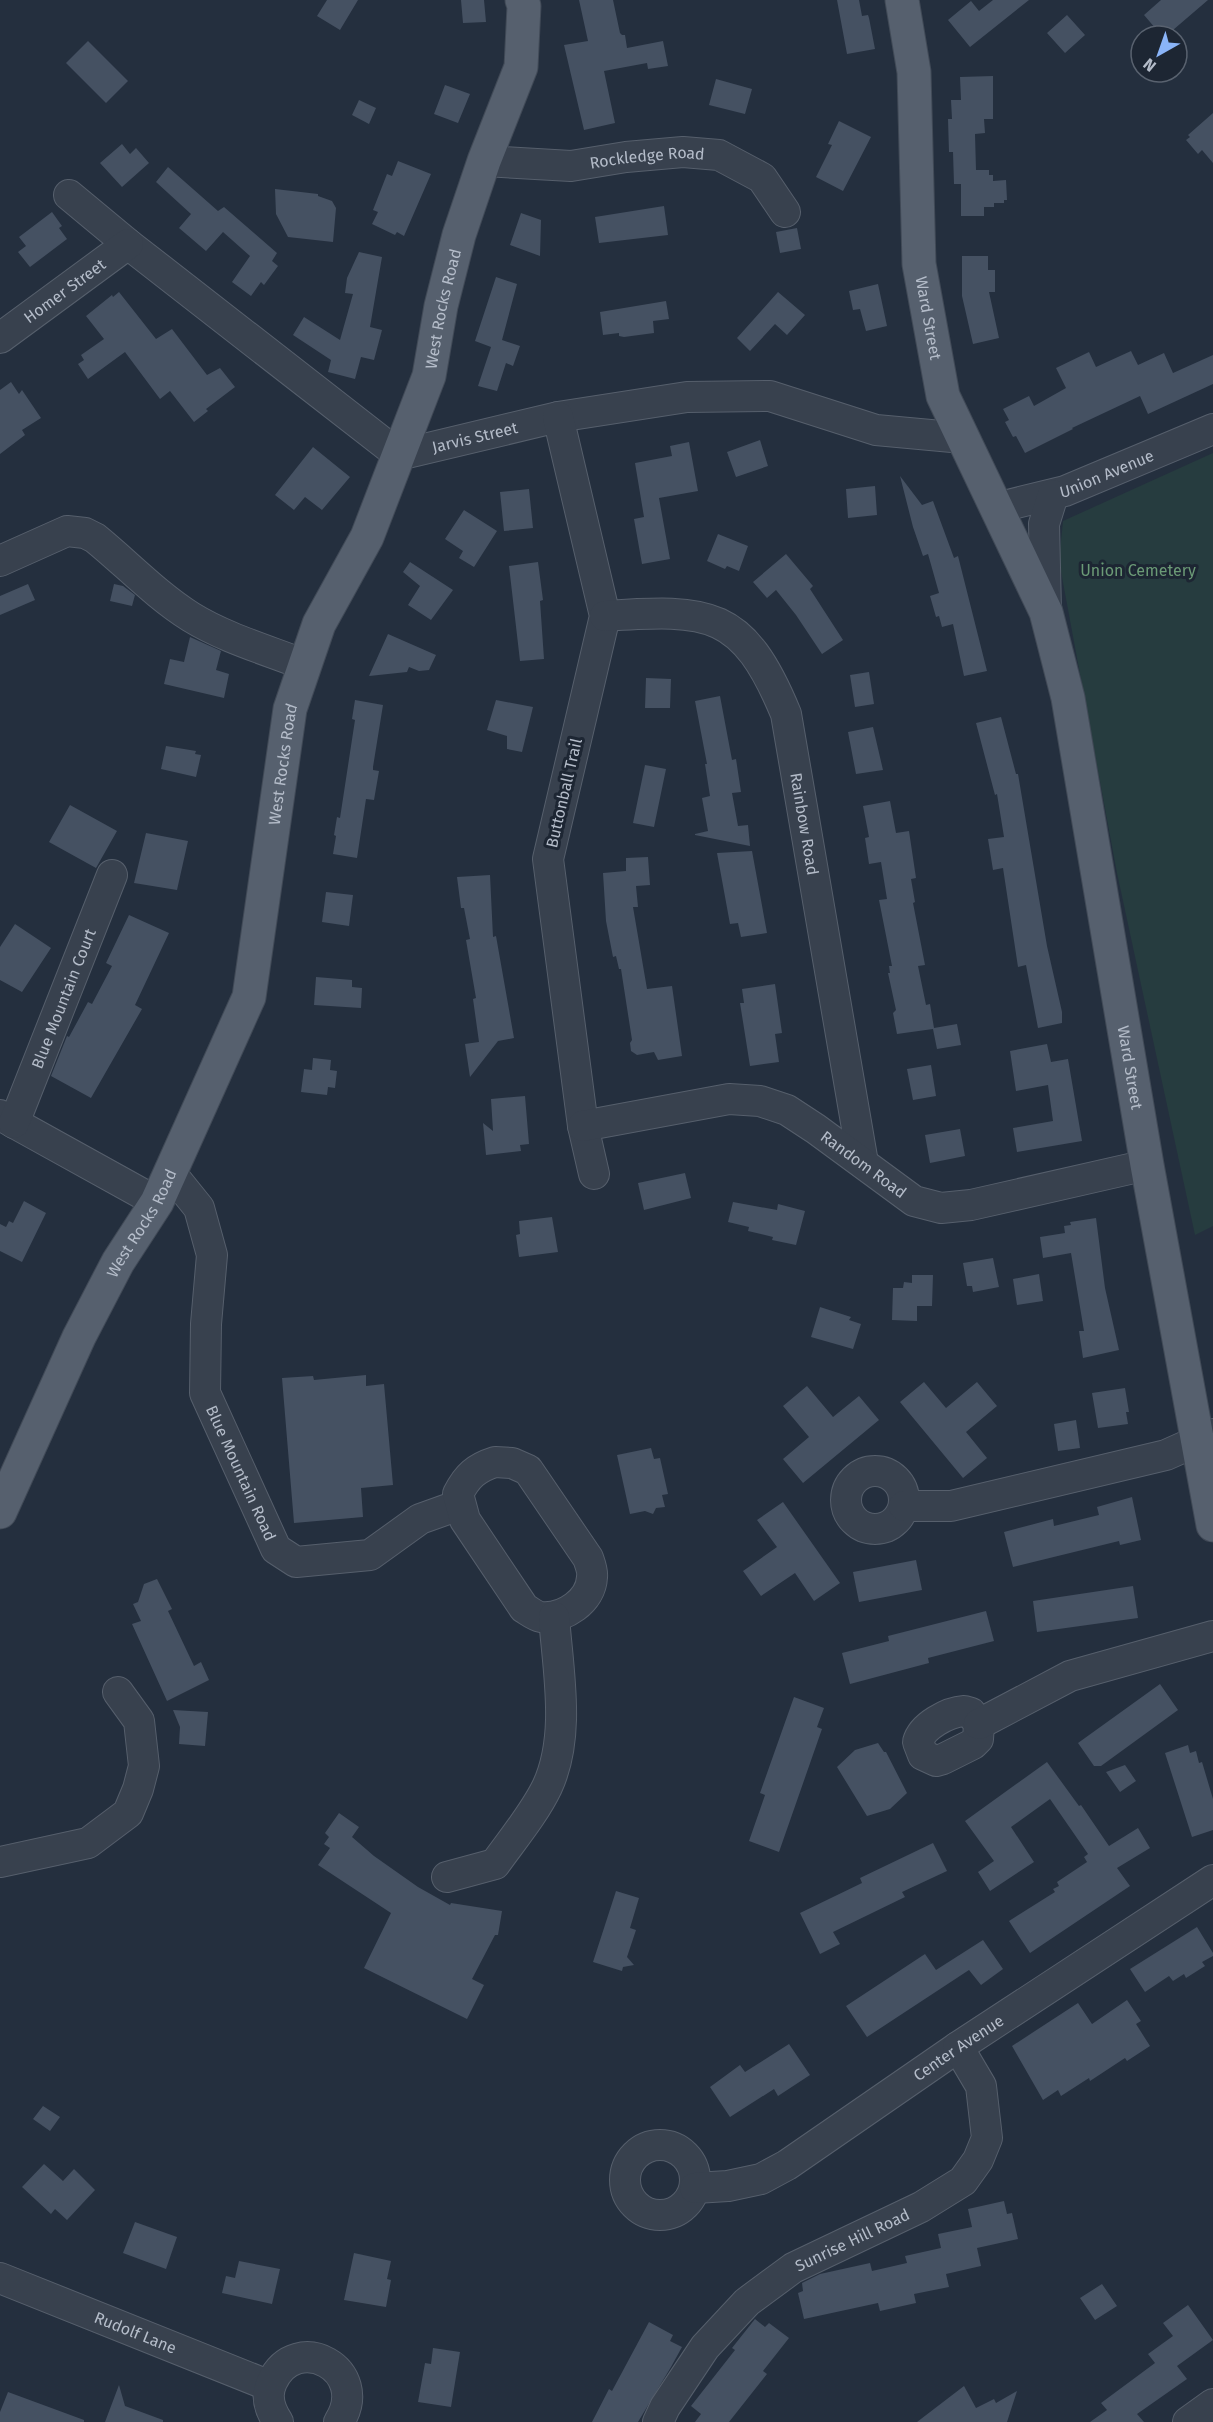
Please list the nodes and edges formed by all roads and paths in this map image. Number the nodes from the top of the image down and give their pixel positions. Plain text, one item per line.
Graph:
1 (522, 0) edge
2 (902, 0) edge
3 (484, 161) junction
4 (69, 195) dead end
5 (785, 212) dead end
6 (128, 244) junction
7 (0, 338) edge
8 (558, 417) junction
9 (1213, 429) edge
10 (963, 438) junction
11 (399, 455) junction
12 (1053, 495) junction
13 (996, 508) junction
14 (0, 561) edge
15 (1046, 612) junction
16 (605, 616) junction
17 (305, 665) junction
18 (112, 874) dead end
19 (7, 1119) edge
20 (583, 1126) junction
21 (863, 1163) junction
22 (1147, 1165) junction
23 (170, 1172) junction
24 (594, 1174) dead end
25 (157, 1202) junction
26 (1206, 1438) edge
27 (459, 1505) junction
28 (904, 1506) dead end
29 (0, 1512) edge
30 (1213, 1525) edge
31 (554, 1617) junction
32 (1213, 1636) edge
33 (118, 1692) dead end
34 (979, 1724) dead end
35 (0, 1862) edge
36 (447, 1877) dead end
37 (1213, 1880) edge
38 (958, 2047) junction
39 (695, 2188) dead end
40 (0, 2278) edge
41 (270, 2386) junction
42 (1213, 2404) edge
43 (278, 2422) edge
44 (339, 2422) edge
45 (658, 2422) edge
46 (1188, 2422) edge

1 - 3 main road, West Rocks Road
2 - 10 main road, Ward Street
3 - 5 street, Rockledge Road
3 - 11 main road, West Rocks Road
4 - 6 street
6 - 7 street, Homer Street
6 - 11 street
8 - 10 street, Jarvis Street
8 - 11 street, Jarvis Street
8 - 16 street, Buttonball Trail
9 - 12 street, Union Avenue
10 - 13 main road, Ward Street
11 - 17 main road, West Rocks Road
12 - 13 street, Union Avenue
12 - 15 street, Ward Street
13 - 15 main road, Ward Street
14 - 17 street
15 - 22 main road, Ward Street
16 - 20 street, Buttonball Trail
16 - 21 street, Rainbow Road
17 - 23 main road, West Rocks Road
18 - 19 street, Blue Mountain Court
19 - 25 street
20 - 21 street, Random Road
20 - 24 street, Buttonball Trail
21 - 22 street, Random Road
22 - 26 main road, Ward Street
23 - 25 main road, West Rocks Road
23 - 27 street, Blue Mountain Road
25 - 29 main road, West Rocks Road
26 - 28 street
26 - 30 main road, Ward Street
27 - 31 street
27 - 31 street
31 - 36 street
32 - 34 street
33 - 35 street
37 - 38 street, Center Avenue
38 - 39 street, Center Avenue
38 - 45 street, Sunrise Hill Road
40 - 41 street, Rudolf Lane
41 - 43 street
41 - 44 street
42 - 46 street

